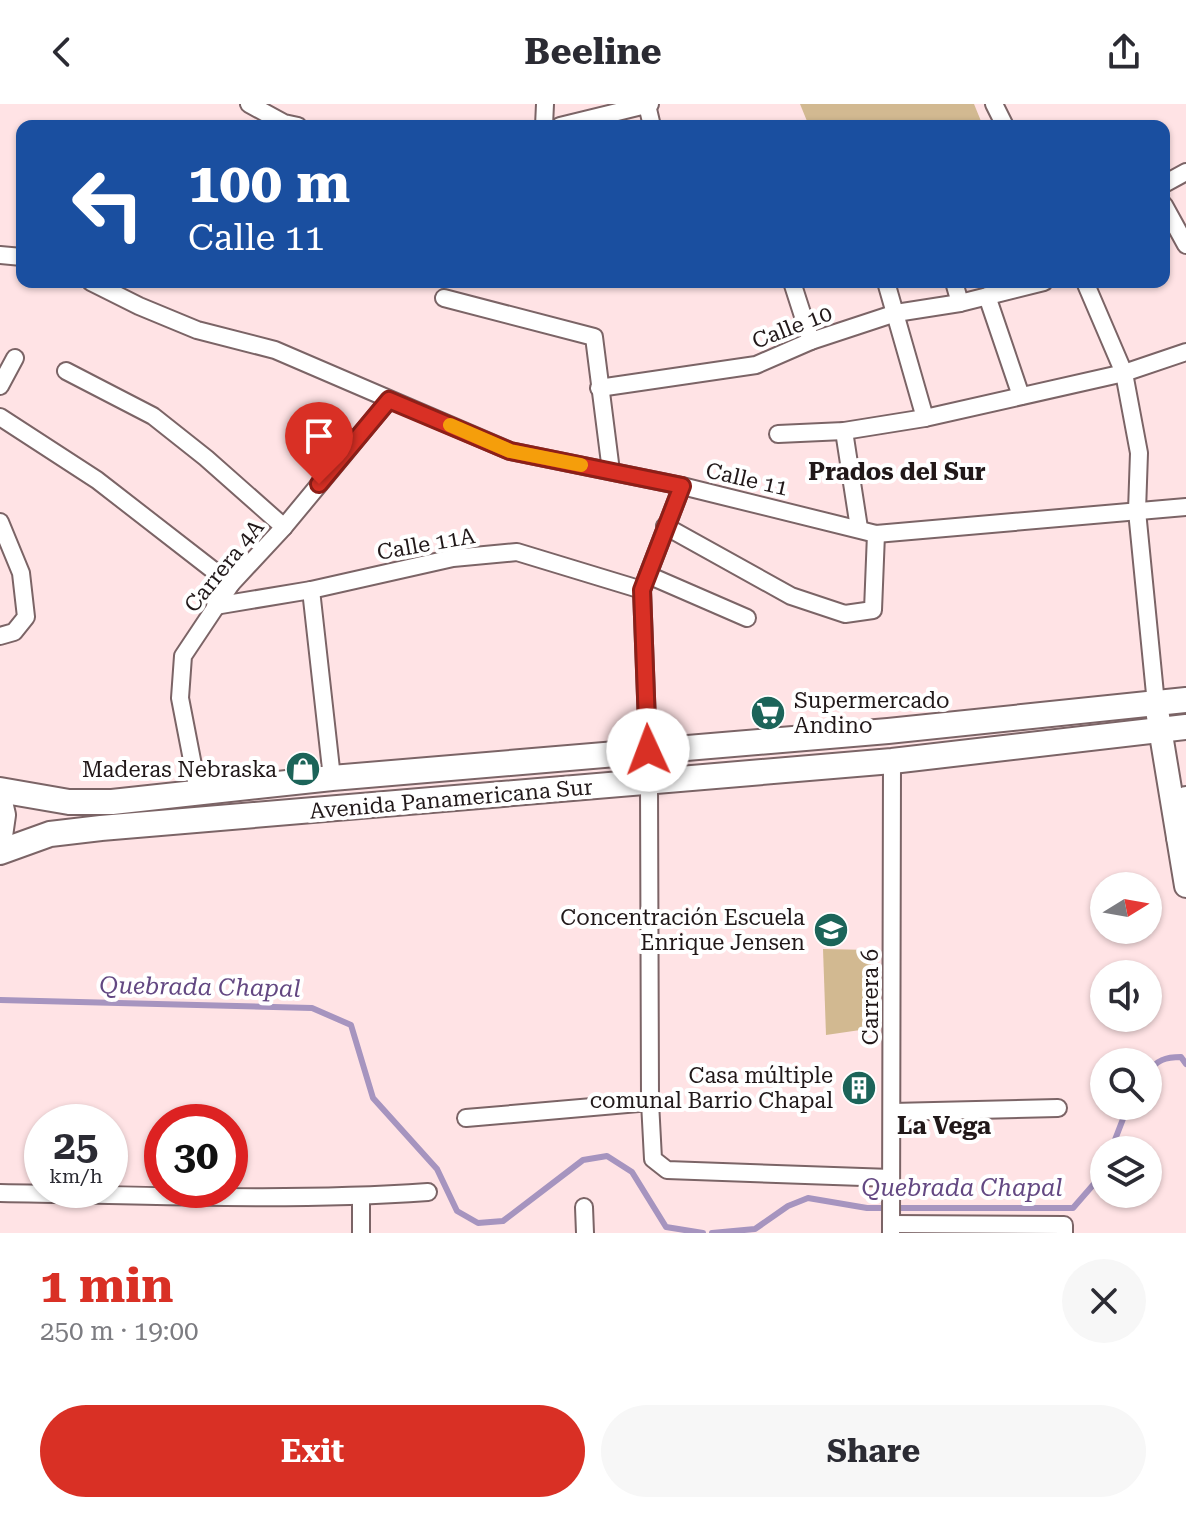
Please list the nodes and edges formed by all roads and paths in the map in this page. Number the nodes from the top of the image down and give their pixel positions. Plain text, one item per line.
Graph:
1 (249, 104) edge
2 (649, 104) edge
3 (624, 107) edge
4 (278, 120) edge
5 (580, 120) edge
6 (1170, 216) edge
7 (1186, 245) edge
8 (103, 288) edge
9 (794, 288) edge
10 (888, 288) edge
11 (956, 288) edge
12 (1020, 288) edge
13 (1088, 288) edge
14 (987, 296) junction
15 (444, 298) dead end
16 (960, 303) junction
17 (896, 313) junction
18 (811, 341) junction
19 (1186, 352) edge
20 (15, 358) dead end
21 (66, 371) dead end
22 (1124, 373) junction
23 (0, 386) edge
24 (599, 388) junction
25 (1021, 396) junction
26 (389, 400) junction
27 (0, 417) edge
28 (925, 418) junction
29 (844, 431) junction
30 (778, 434) dead end
31 (611, 471) junction
32 (682, 486) junction
33 (1186, 507) edge
34 (1137, 511) junction
35 (0, 522) edge
36 (665, 526) junction
37 (284, 527) junction
38 (859, 528) junction
39 (876, 534) junction
40 (645, 582) junction
41 (231, 584) junction
42 (311, 590) junction
43 (215, 606) junction
44 (747, 618) dead end
45 (0, 636) edge
46 (1186, 700) edge
47 (1156, 704) junction
48 (1186, 727) edge
49 (1160, 730) junction
50 (648, 750) junction
51 (892, 761) junction
52 (332, 778) junction
53 (649, 782) junction
54 (0, 790) edge
55 (198, 791) junction
56 (1186, 799) edge
57 (0, 802) edge
58 (0, 836) edge
59 (1179, 837) junction
60 (0, 852) edge
61 (1186, 886) edge
62 (650, 1102) junction
63 (1058, 1108) dead end
64 (892, 1112) junction
65 (466, 1118) dead end
66 (891, 1185) junction
67 (428, 1192) dead end
68 (0, 1193) edge
69 (361, 1197) junction
70 (584, 1207) dead end
71 (891, 1224) edge
72 (1064, 1229) edge
73 (361, 1233) edge
74 (585, 1233) edge

1 - 4 street
2 - 3 street
3 - 5 street
6 - 7 street
8 - 26 street, Calle 11
9 - 18 street
10 - 17 street
11 - 16 street
12 - 14 street, Calle 10
13 - 22 street
14 - 16 street, Calle 10
14 - 25 street
15 - 24 street
16 - 17 street, Calle 10
17 - 18 street, Calle 10
17 - 28 street
18 - 24 street, Calle 10
19 - 22 street
20 - 23 street
21 - 37 street
22 - 25 street
22 - 34 street
24 - 31 street
25 - 28 street
26 - 31 street, Calle 11
26 - 37 street, Carrera 4A
27 - 41 street
28 - 29 street
29 - 30 street
29 - 38 street
31 - 32 street, Calle 11
32 - 36 street
32 - 38 street, Calle 11
33 - 34 street, Calle 11
34 - 39 street, Calle 11
34 - 47 street
35 - 45 street
36 - 39 street
36 - 40 street
37 - 41 street, Carrera 4A
38 - 39 street, Calle 11
40 - 42 street, Calle 11A
40 - 44 street, Calle 11A
40 - 50 street
41 - 43 street, Carrera 4A
42 - 43 street, Calle 11A
42 - 52 street
43 - 55 street, Carrera 4A
46 - 47 main road, Avenida Panamericana Sur
47 - 49 main road
47 - 50 main road, Avenida Panamericana Sur
48 - 49 main road, Avenida Panamericana Sur
49 - 51 main road, Avenida Panamericana Sur
49 - 59 main road
50 - 52 main road, Avenida Panamericana Sur
51 - 53 main road, Avenida Panamericana Sur
51 - 64 street, Carrera 6
52 - 55 main road, Avenida Panamericana Sur
53 - 60 main road, Avenida Panamericana Sur
53 - 62 street
54 - 55 main road, Avenida Panamericana Sur
56 - 59 main road
57 - 58 main road
59 - 61 main road
62 - 65 street
62 - 66 street
63 - 64 street
64 - 66 street, Carrera 6
66 - 71 street, Carrera 6
67 - 69 street
68 - 69 street
69 - 73 street
70 - 74 street
71 - 72 street

